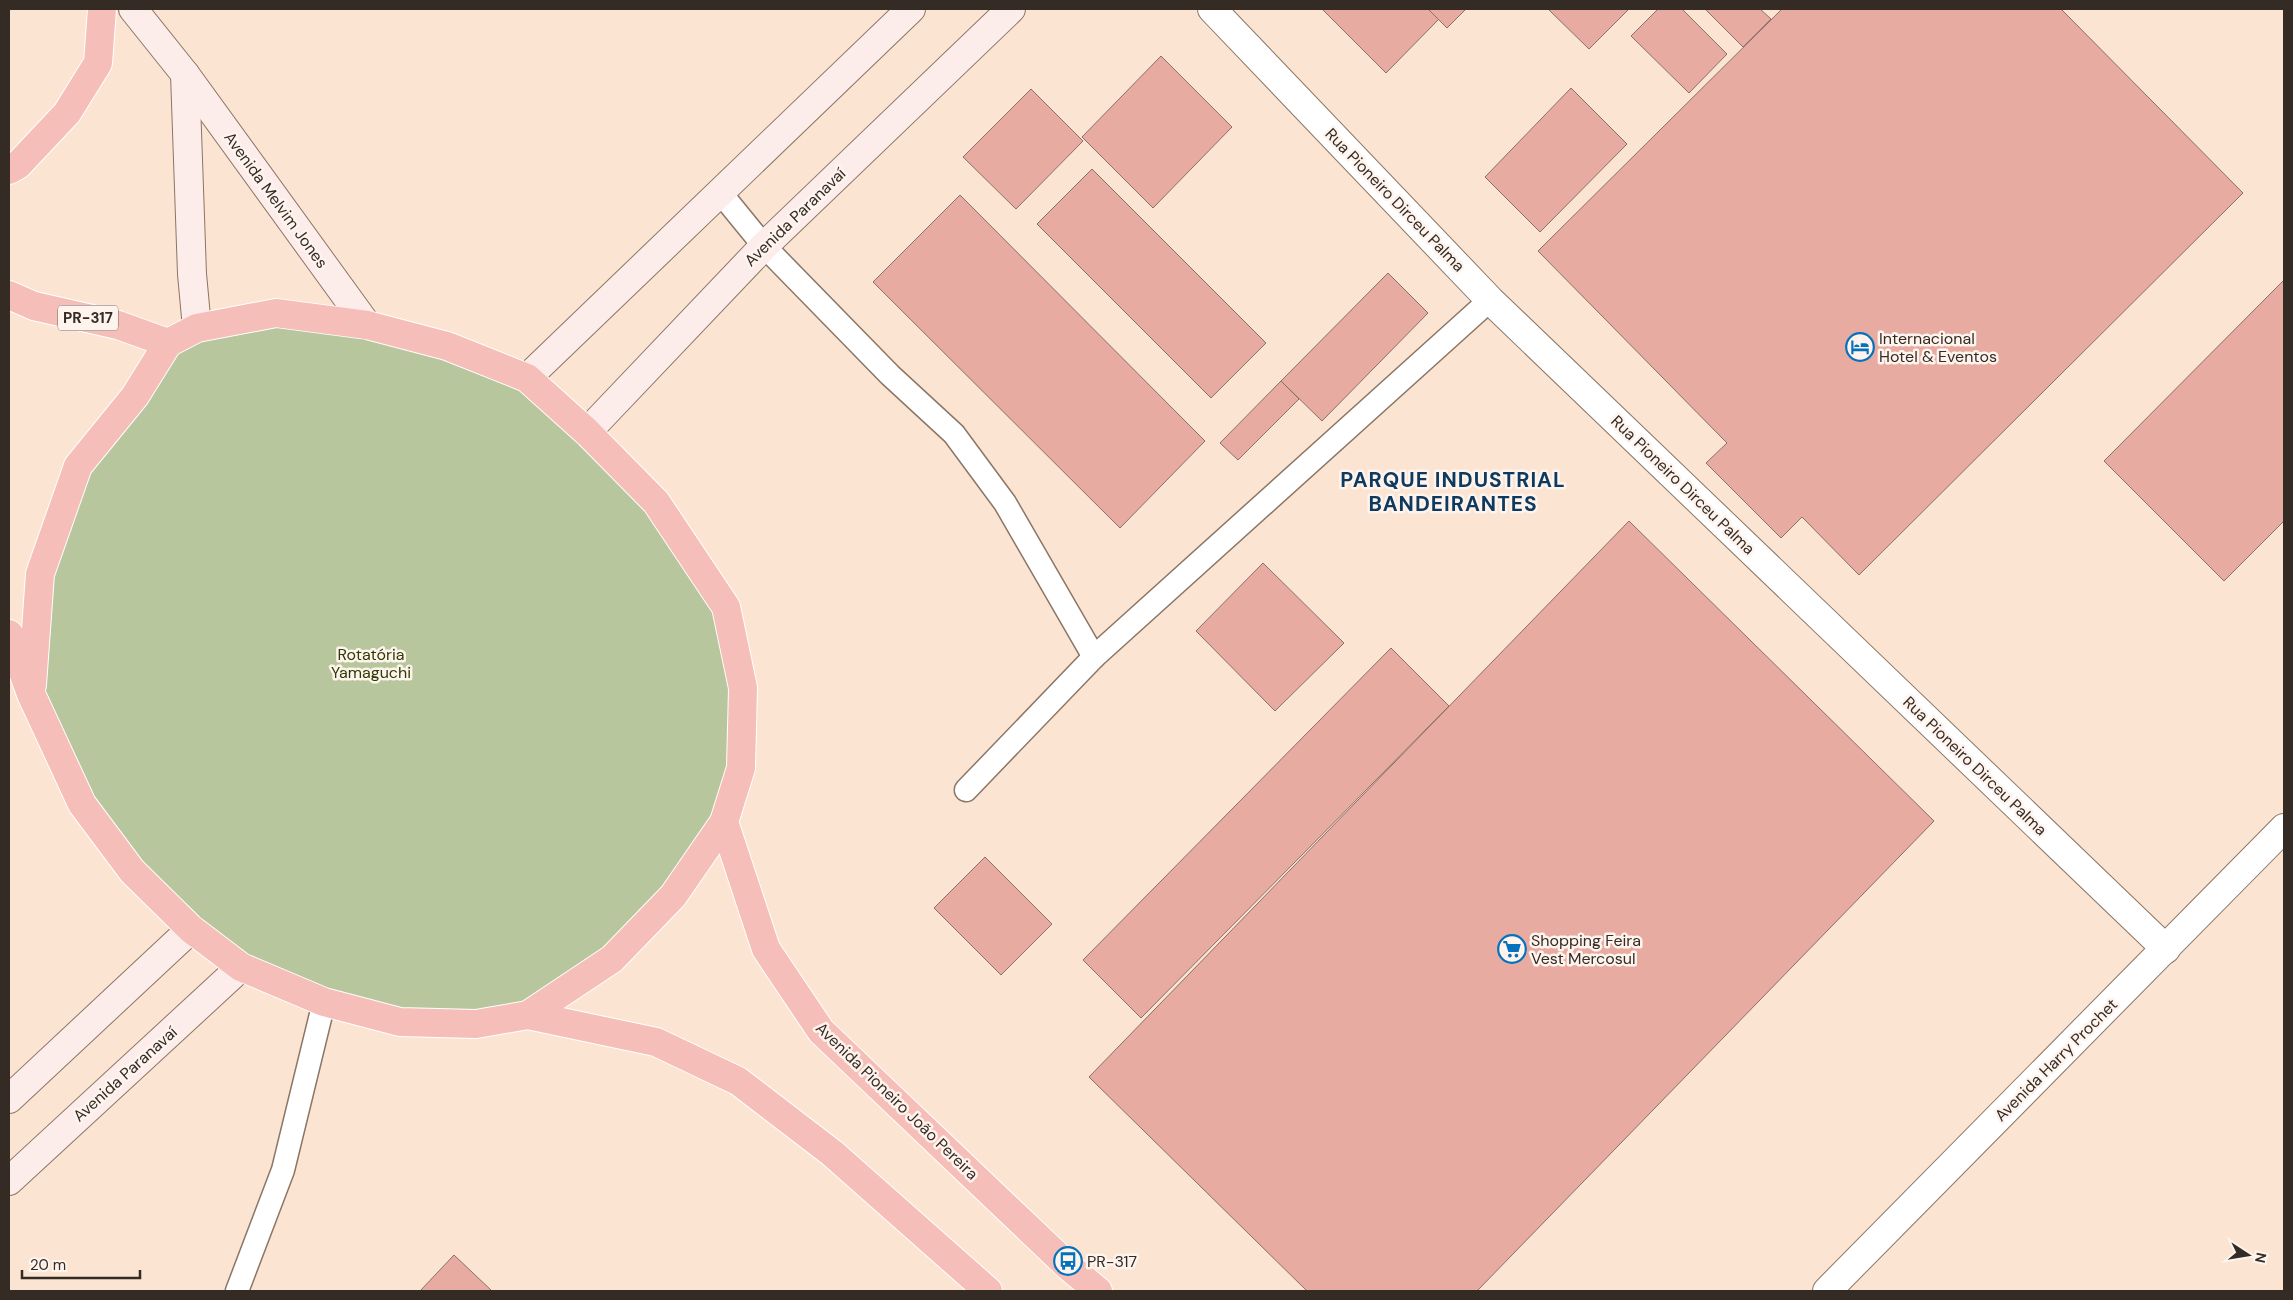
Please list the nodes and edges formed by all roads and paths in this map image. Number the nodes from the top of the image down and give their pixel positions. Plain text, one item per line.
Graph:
1 (102, 9) edge
2 (133, 9) edge
3 (911, 9) edge
4 (1011, 9) edge
5 (1212, 9) edge
6 (185, 74) junction
7 (9, 170) edge
8 (719, 191) junction
9 (764, 246) junction
10 (9, 295) edge
11 (1490, 300) junction
12 (367, 325) junction
13 (197, 328) junction
14 (168, 343) junction
15 (527, 378) junction
16 (588, 432) junction
17 (9, 634) edge
18 (1094, 657) junction
19 (32, 694) junction
20 (966, 790) dead end
21 (724, 822) junction
22 (2284, 828) edge
23 (191, 928) junction
24 (2166, 949) junction
25 (241, 967) junction
26 (324, 1002) junction
27 (528, 1015) junction
28 (9, 1099) edge
29 (9, 1181) edge
30 (237, 1291) edge
31 (988, 1291) edge
32 (1098, 1291) edge
33 (1827, 1291) edge

1 - 7 highway
2 - 6 street, Avenida Melvim Jones
3 - 8 street
4 - 9 street, Avenida Paranavaí
5 - 11 street, Rua Pioneiro Dirceu Palma
6 - 12 street, Avenida Melvim Jones
6 - 13 street
8 - 9 lane
8 - 15 street
9 - 16 street, Avenida Paranavaí
9 - 18 lane
10 - 14 highway, PR-317
11 - 18 lane
11 - 24 street, Rua Pioneiro Dirceu Palma
12 - 13 highway
12 - 15 highway
13 - 14 highway
14 - 19 highway
15 - 16 highway
16 - 21 highway
17 - 19 highway
18 - 20 lane
19 - 23 highway
21 - 27 highway
21 - 32 highway, Avenida Pioneiro João Pereira
22 - 24 street, Avenida Harry Prochet
23 - 25 highway
23 - 28 street
24 - 33 street, Avenida Harry Prochet
25 - 26 highway
25 - 29 street, Avenida Paranavaí
26 - 27 highway
26 - 30 lane
27 - 31 highway

